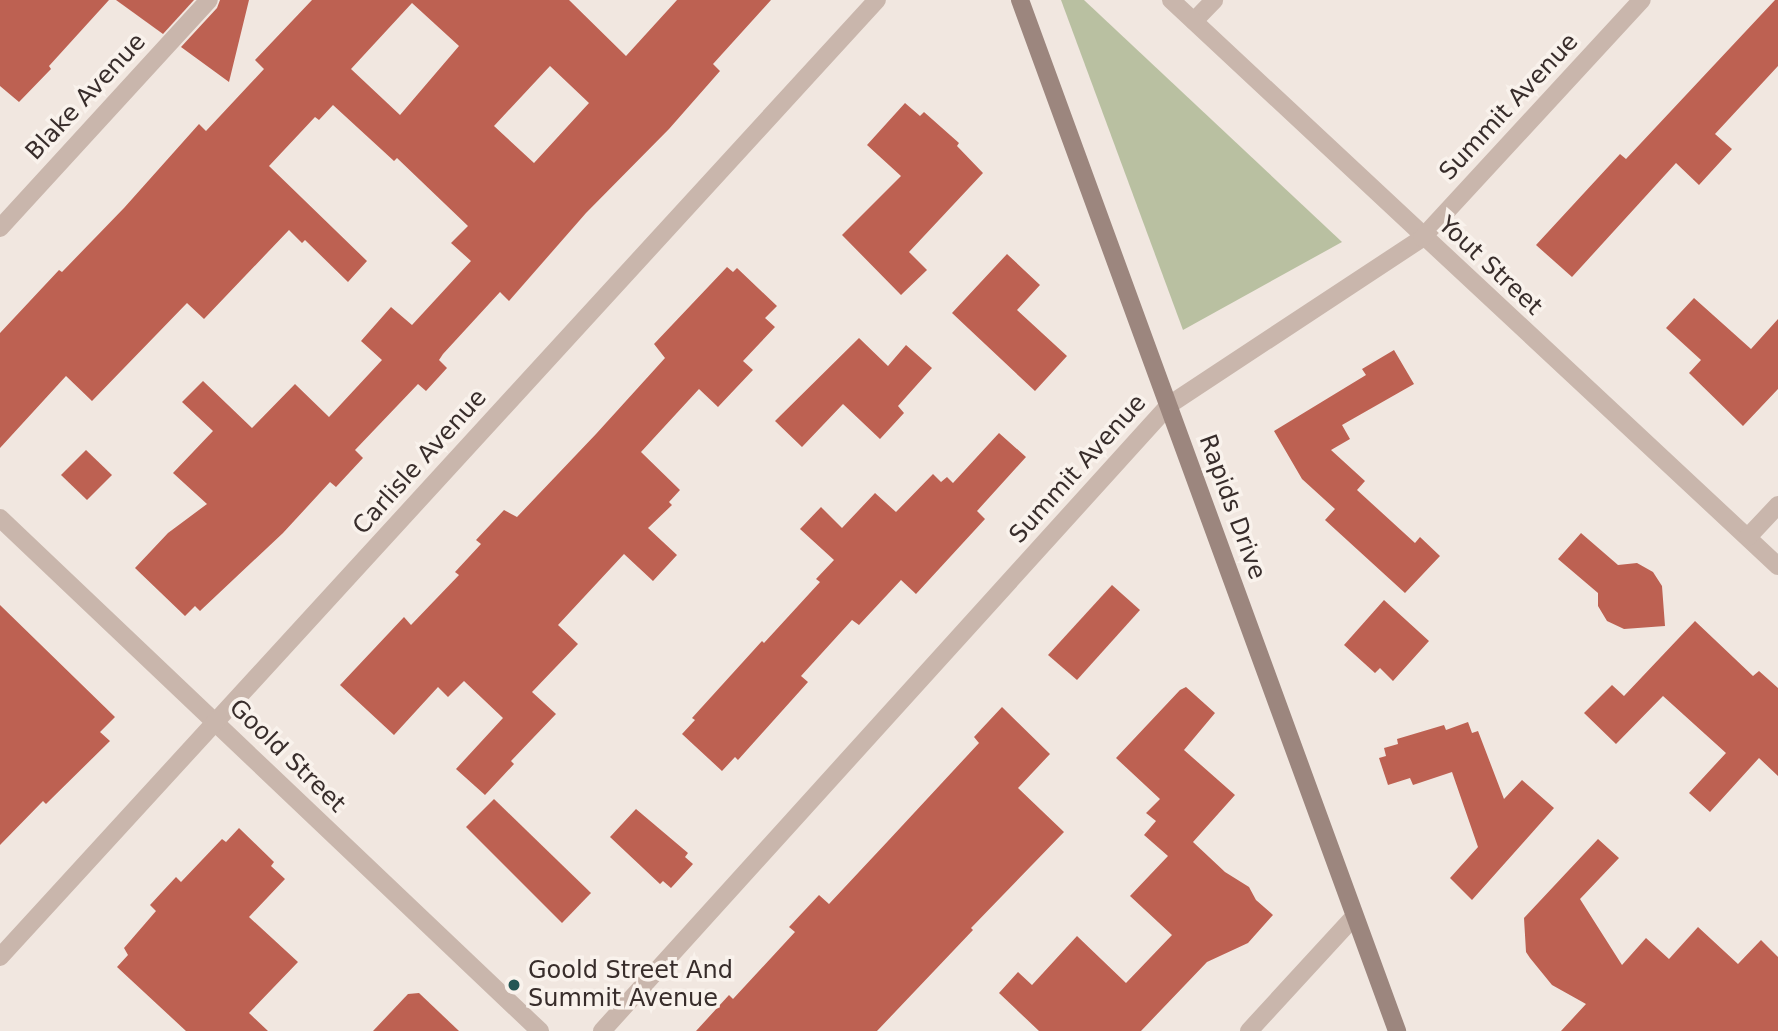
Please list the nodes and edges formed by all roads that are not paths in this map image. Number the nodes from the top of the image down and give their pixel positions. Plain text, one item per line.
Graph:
1 (209, 0) edge
2 (877, 0) edge
3 (1020, 0) edge
4 (1171, 0) edge
5 (1214, 0) edge
6 (1642, 0) edge
7 (1194, 21) junction
8 (0, 228) edge
9 (1422, 238) junction
10 (1169, 405) junction
11 (1778, 505) edge
12 (0, 518) edge
13 (1748, 537) junction
14 (1778, 566) edge
15 (215, 722) junction
16 (1354, 916) junction
17 (0, 957) edge
18 (540, 1031) edge
19 (602, 1031) edge
20 (1250, 1031) edge
21 (1397, 1031) edge

1 - 8 street, Blake Avenue
2 - 15 street, Carlisle Avenue
3 - 10 street, Rapids Drive
4 - 7 street, Yout Street
5 - 7 street
6 - 9 street, Summit Avenue
7 - 9 street, Yout Street
9 - 10 street, Summit Avenue
9 - 13 street, Yout Street
10 - 16 street, Rapids Drive
10 - 19 street, Summit Avenue
11 - 13 street
12 - 15 street, Goold Street
13 - 14 street, Yout Street
15 - 17 street, Carlisle Avenue
15 - 18 street, Goold Street
16 - 20 street
16 - 21 street, Rapids Drive

